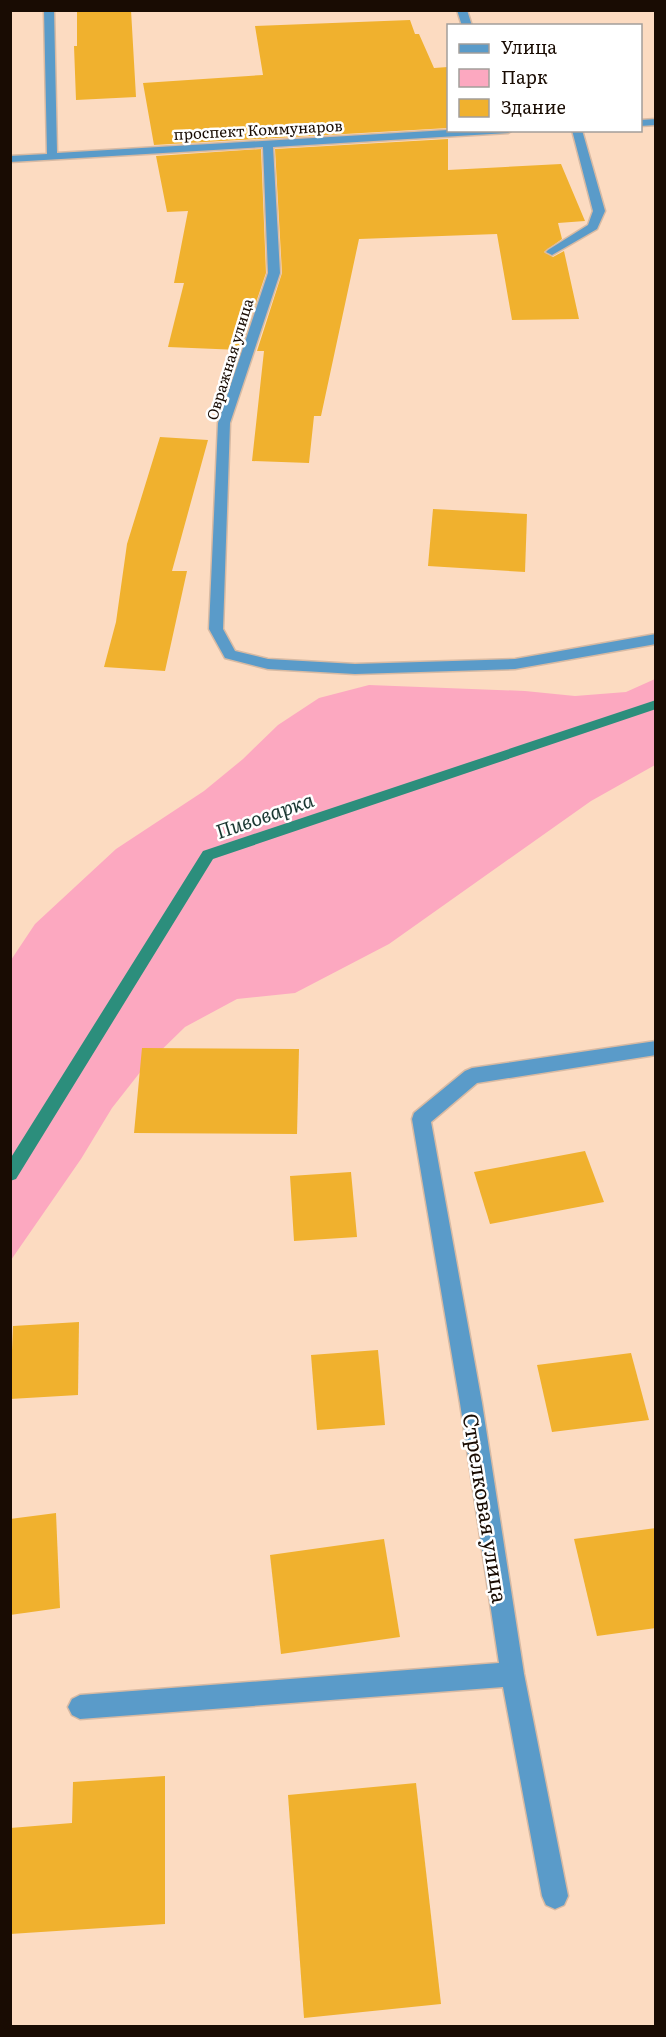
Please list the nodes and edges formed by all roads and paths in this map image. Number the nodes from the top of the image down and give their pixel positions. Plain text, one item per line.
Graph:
1 (49, 10) edge
2 (471, 132) edge
3 (578, 132) edge
4 (268, 143) junction
5 (52, 156) junction
6 (10, 159) edge
7 (552, 252) dead end
8 (656, 639) edge
9 (656, 1048) edge
10 (512, 1674) junction
11 (80, 1707) dead end
12 (555, 1896) dead end

1 - 5 street
2 - 4 street, проспект Коммунаров
3 - 7 street
4 - 5 street, проспект Коммунаров
4 - 8 street, Овражная улица
5 - 6 street, проспект Коммунаров
9 - 10 street, Стрелковая улица
10 - 11 street
10 - 12 street, Стрелковая улица

